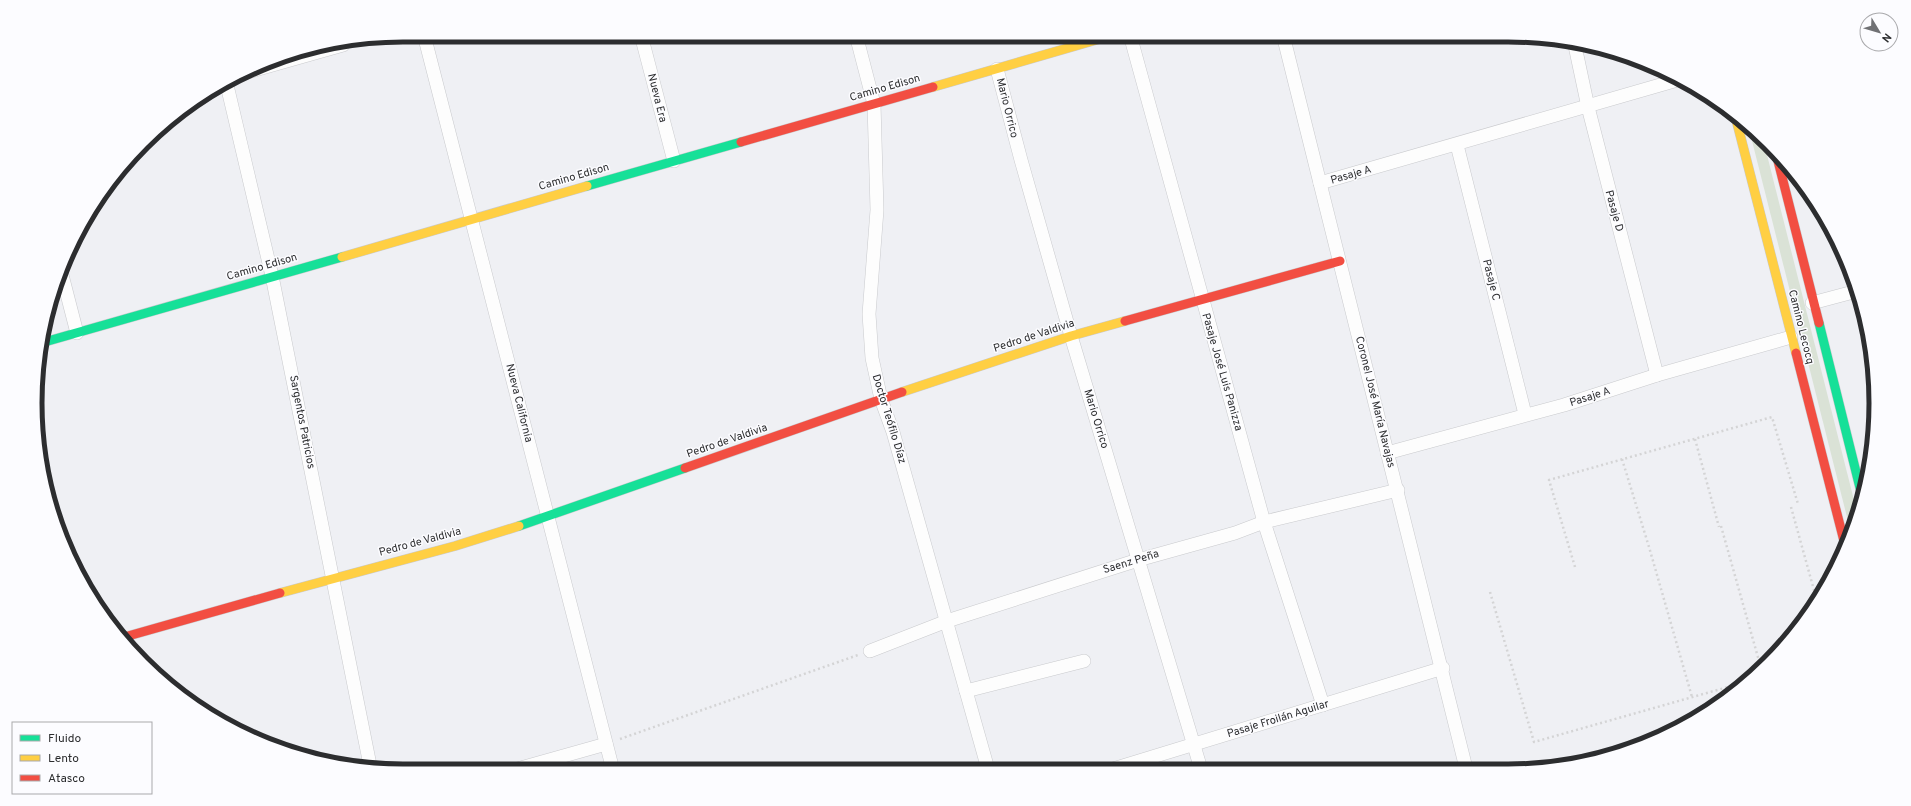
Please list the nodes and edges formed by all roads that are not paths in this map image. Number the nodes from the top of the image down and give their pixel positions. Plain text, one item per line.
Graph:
1 (426, 42) edge
2 (643, 42) edge
3 (858, 42) edge
4 (1067, 42) edge
5 (1089, 42) edge
6 (1132, 42) edge
7 (1285, 42) edge
8 (1069, 48) junction
9 (1576, 49) edge
10 (316, 53) edge
11 (291, 60) edge
12 (997, 68) junction
13 (1673, 82) edge
14 (227, 87) edge
15 (874, 104) junction
16 (1588, 107) junction
17 (1738, 125) edge
18 (1458, 145) junction
19 (674, 161) junction
20 (1779, 165) edge
21 (1320, 183) junction
22 (472, 219) junction
23 (1340, 261) junction
24 (272, 276) junction
25 (64, 280) edge
26 (1852, 292) edge
27 (1202, 300) junction
28 (1812, 303) junction
29 (78, 333) junction
30 (1072, 336) junction
31 (1791, 337) junction
32 (48, 341) edge
33 (1657, 375) junction
34 (881, 399) junction
35 (1525, 414) junction
36 (1387, 452) junction
37 (1859, 486) edge
38 (1398, 490) junction
39 (549, 516) junction
40 (1264, 522) junction
41 (1843, 538) edge
42 (1138, 560) junction
43 (333, 578) junction
44 (946, 621) junction
45 (128, 636) edge
46 (870, 651) road end
47 (1084, 661) dead end
48 (1443, 668) junction
49 (966, 691) junction
50 (1323, 705) junction
51 (606, 744) junction
52 (1194, 744) junction
53 (369, 762) edge
54 (535, 764) edge
55 (611, 764) edge
56 (987, 764) edge
57 (1129, 764) edge
58 (1200, 764) edge
59 (1465, 764) edge

1 - 22 street, Nueva California
2 - 19 street, Nueva Era
3 - 15 street, Doctor Teófilo Díaz
4 - 8 street
5 - 8 street, Camino Edison
6 - 27 street, Pasaje José Luis Panizza
7 - 21 street, Coronel José María Navajas
8 - 12 street, Camino Edison
9 - 16 street, Pasaje D
10 - 11 street
12 - 15 street, Camino Edison
12 - 30 street, Mario Orrico
13 - 16 street, Pasaje A
14 - 24 street, Sargentos Patricios
15 - 19 street, Camino Edison
15 - 34 street, Doctor Teófilo Díaz
16 - 18 street, Pasaje A
16 - 33 street, Pasaje D
17 - 31 street, Camino Lecocq
18 - 21 street, Pasaje A
18 - 35 street, Pasaje C
19 - 22 street, Camino Edison
20 - 28 street, Camino Lecocq
21 - 23 street, Coronel José María Navajas
22 - 24 street, Camino Edison
22 - 39 street, Nueva California
23 - 27 street, Pedro de Valdivia
23 - 36 street, Coronel José María Navajas
24 - 29 street, Camino Edison
24 - 43 street, Sargentos Patricios
25 - 29 street
26 - 28 street
27 - 30 street, Pedro de Valdivia
27 - 40 street, Pasaje José Luis Panizza
28 - 37 street, Camino Lecocq
29 - 32 street, Camino Edison
30 - 34 street, Pedro de Valdivia
30 - 42 street, Mario Orrico
31 - 33 street, Pasaje A
31 - 41 street, Camino Lecocq
33 - 35 street, Pasaje A
34 - 39 street, Pedro de Valdivia
34 - 44 street, Doctor Teófilo Díaz
35 - 36 street, Pasaje A
36 - 38 street, Coronel José María Navajas
38 - 40 street, Saenz Peña
38 - 48 street, Coronel José María Navajas
39 - 43 street, Pedro de Valdivia
39 - 51 street, Nueva California
40 - 42 street, Saenz Peña
40 - 50 street, Pasaje José Luis Panizza
42 - 44 street, Saenz Peña
42 - 52 street, Mario Orrico
43 - 45 street, Pedro de Valdivia
43 - 53 street, Sargentos Patricios
44 - 46 street, Saenz Peña
44 - 49 street, Doctor Teófilo Díaz
47 - 49 street
48 - 50 street, Pasaje Froilán Aguilar
48 - 59 street, Coronel José María Navajas
49 - 56 street, Doctor Teófilo Díaz
50 - 52 street, Pasaje Froilán Aguilar
51 - 54 street
51 - 55 street, Nueva California
52 - 57 street, Pasaje Froilán Aguilar
52 - 58 street, Mario Orrico

